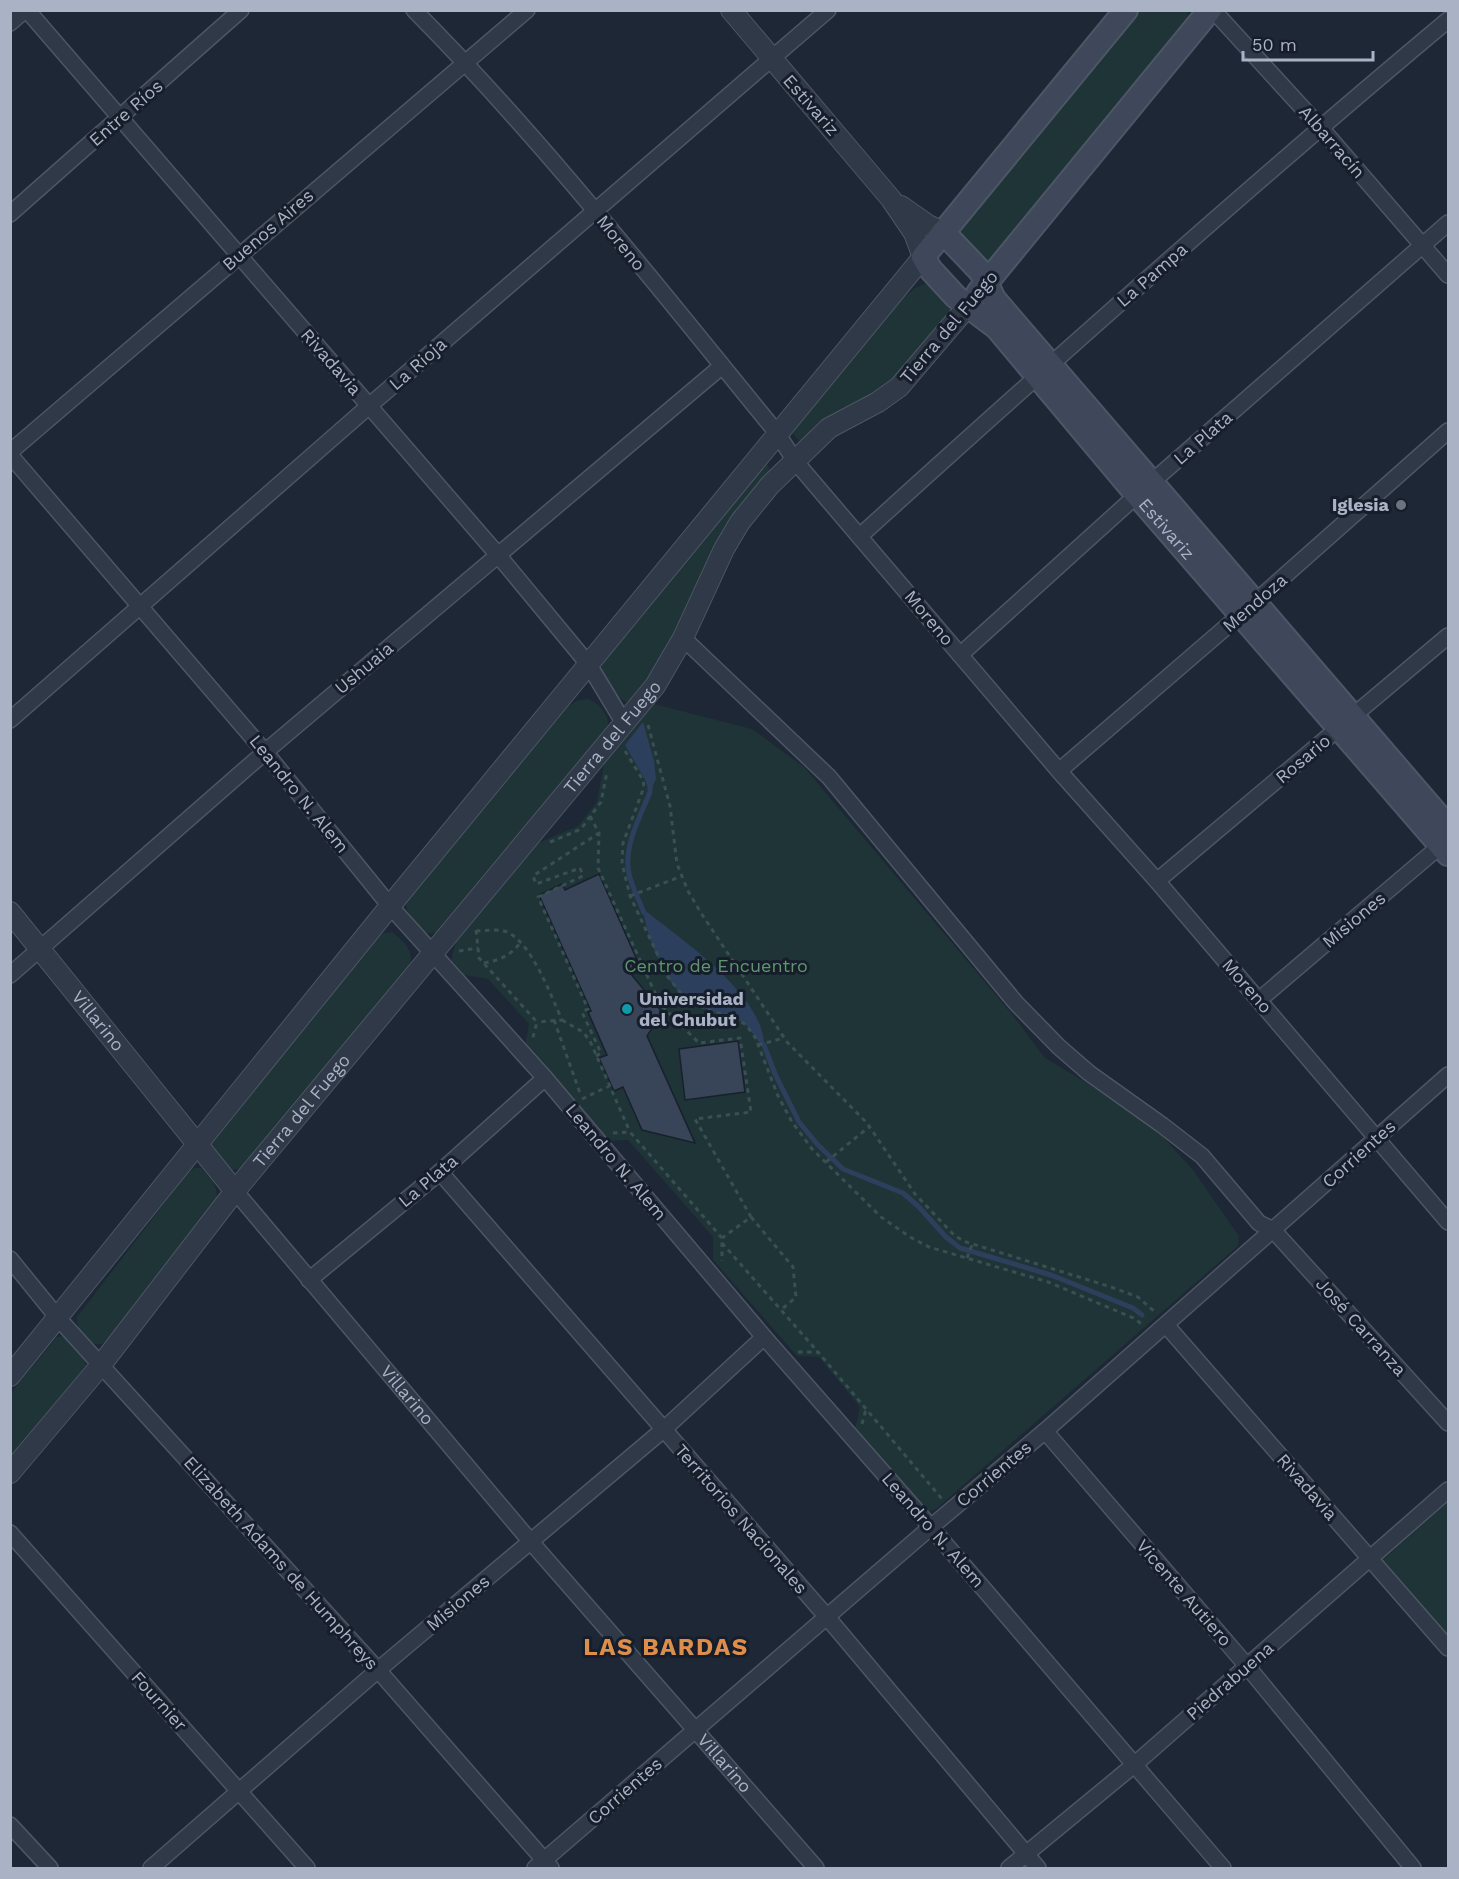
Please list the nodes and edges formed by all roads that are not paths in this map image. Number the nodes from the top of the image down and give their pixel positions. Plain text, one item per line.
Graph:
1 (26, 10) edge
2 (241, 10) edge
3 (414, 10) edge
4 (527, 10) edge
5 (731, 10) edge
6 (828, 10) edge
7 (1126, 10) edge
8 (1212, 10) edge
9 (1449, 20) edge
10 (10, 23) edge
11 (771, 59) junction
12 (465, 61) junction
13 (120, 118) junction
14 (1320, 127) junction
15 (891, 199) junction
16 (596, 212) junction
17 (10, 214) edge
18 (1449, 223) edge
19 (943, 232) junction
20 (1422, 245) junction
21 (239, 255) junction
22 (923, 257) junction
23 (1449, 275) edge
24 (987, 282) junction
25 (968, 306) junction
26 (722, 366) junction
27 (1043, 370) junction
28 (369, 406) junction
29 (1449, 431) edge
30 (777, 433) junction
31 (10, 453) edge
32 (795, 461) junction
33 (1144, 489) junction
34 (860, 536) junction
35 (498, 555) junction
36 (140, 606) junction
37 (1248, 609) junction
38 (1449, 636) edge
39 (683, 638) junction
40 (960, 655) junction
41 (589, 665) junction
42 (10, 720) edge
43 (1346, 723) junction
44 (619, 729) junction
45 (265, 752) junction
46 (1059, 771) junction
47 (1447, 842) edge
48 (1157, 881) junction
49 (390, 906) junction
50 (10, 912) edge
51 (41, 948) junction
52 (432, 955) junction
53 (10, 975) edge
54 (1259, 1000) junction
55 (1449, 1075) edge
56 (545, 1078) junction
57 (1377, 1137) junction
58 (197, 1145) junction
59 (440, 1172) junction
60 (235, 1191) junction
61 (1449, 1222) edge
62 (1273, 1230) junction
63 (10, 1258) edge
64 (309, 1280) junction
65 (58, 1318) junction
66 (1166, 1325) junction
67 (764, 1337) junction
68 (101, 1365) junction
69 (10, 1376) edge
70 (1449, 1423) edge
71 (663, 1430) junction
72 (1045, 1431) junction
73 (10, 1473) edge
74 (1449, 1490) edge
75 (931, 1527) junction
76 (10, 1533) edge
77 (531, 1542) junction
78 (1370, 1559) junction
79 (827, 1617) junction
80 (1449, 1648) edge
81 (1247, 1666) junction
82 (378, 1670) junction
83 (696, 1730) junction
84 (1134, 1765) junction
85 (240, 1791) junction
86 (10, 1826) edge
87 (1026, 1854) junction
88 (543, 1866) edge
89 (50, 1869) edge
90 (151, 1869) edge
91 (307, 1869) edge
92 (816, 1869) edge
93 (1009, 1869) edge
94 (1038, 1869) edge
95 (1223, 1869) edge
96 (1413, 1869) edge

1 - 10 street
1 - 13 street, Rivadavia
2 - 13 street, Entre Ríos
3 - 12 street, Moreno
4 - 12 street, Buenos Aires
5 - 11 street, Estivariz
6 - 11 street, La Rioja
7 - 19 main road
8 - 14 street, Albarracín
8 - 24 main road, Tierra del Fuego
9 - 14 street, La Pampa
11 - 15 street, Estivariz
11 - 16 street, La Rioja
12 - 16 street, Moreno
12 - 21 street, Buenos Aires
13 - 17 street, Entre Ríos
13 - 21 street, Rivadavia
14 - 20 street, Albarracín
14 - 27 street, La Pampa
15 - 19 street, Estivariz
15 - 22 street, Estivariz
16 - 26 street, Moreno
16 - 28 street, La Rioja
18 - 20 street, La Plata
19 - 22 main road
19 - 24 main road, Estivariz
20 - 23 street, Albarracín
20 - 33 street, La Plata
21 - 28 street, Rivadavia
21 - 31 street, Buenos Aires
22 - 25 main road, Estivariz
22 - 30 street
24 - 25 main road, Tierra del Fuego
24 - 27 main road, Estivariz
25 - 27 main road, Estivariz
25 - 32 street, Tierra del Fuego
26 - 30 street, Moreno
26 - 35 street, Ushuaia
27 - 33 main road, Estivariz
27 - 34 street, La Pampa
28 - 35 street, Rivadavia
28 - 36 street, La Rioja
29 - 37 street, Mendoza
30 - 32 street, Moreno
30 - 41 street
31 - 36 street, Leandro N. Alem
32 - 34 street, Moreno
32 - 39 street, Tierra del Fuego
33 - 37 main road, Estivariz
33 - 40 street, La Plata
34 - 40 street, Moreno
35 - 41 street, Rivadavia
35 - 45 street, Ushuaia
36 - 42 street, La Rioja
36 - 45 street, Leandro N. Alem
37 - 43 main road, Estivariz
37 - 46 street, Mendoza
38 - 43 street, Rosario
39 - 44 street, Tierra del Fuego
39 - 62 street, José Carranza
40 - 46 street, Moreno
41 - 44 street, Rivadavia
41 - 49 street
43 - 47 main road, Estivariz
43 - 48 street, Rosario
44 - 52 street, Tierra del Fuego
45 - 49 street, Leandro N. Alem
45 - 51 street, Ushuaia
46 - 48 street, Moreno
47 - 54 street, Misiones
48 - 54 street, Moreno
49 - 52 street, Leandro N. Alem
49 - 58 street
50 - 51 street, Villarino
51 - 53 street, Ushuaia
51 - 58 street, Villarino
52 - 56 street, Leandro N. Alem
52 - 60 street, Tierra del Fuego
54 - 57 street, Moreno
55 - 57 street, Corrientes
56 - 59 street, La Plata
56 - 67 street, Leandro N. Alem
57 - 61 street, Moreno
57 - 62 street, Corrientes
58 - 60 street, Villarino
58 - 65 street
59 - 64 street, La Plata
59 - 71 street, Territorios Nacionales
60 - 64 street, Villarino
60 - 68 street, Tierra del Fuego
62 - 66 street, Corrientes
62 - 70 street, José Carranza
63 - 65 street, Elizabeth Adams de Humphreys
64 - 77 street, Villarino
65 - 68 street, Elizabeth Adams de Humphreys
65 - 69 street
66 - 72 street, Corrientes
66 - 78 street, Rivadavia
67 - 71 street, Misiones
67 - 75 street, Leandro N. Alem
68 - 73 street, Tierra del Fuego
68 - 82 street, Elizabeth Adams de Humphreys
71 - 77 street, Misiones
71 - 79 street, Territorios Nacionales
72 - 75 street, Corrientes
72 - 81 street, Vicente Autiero
74 - 78 street, Piedrabuena
75 - 79 street, Corrientes
75 - 84 street, Leandro N. Alem
76 - 85 street, Fournier
77 - 82 street, Misiones
77 - 83 street, Villarino
78 - 80 street, Rivadavia
78 - 81 street, Piedrabuena
79 - 83 street, Corrientes
79 - 87 street, Territorios Nacionales
81 - 84 street, Piedrabuena
81 - 96 street, Vicente Autiero
82 - 85 street, Misiones
82 - 88 street, Elizabeth Adams de Humphreys
83 - 88 street, Corrientes
83 - 92 street, Villarino
84 - 87 street, Piedrabuena
84 - 95 street, Leandro N. Alem
85 - 90 street, Misiones
85 - 91 street, Fournier
86 - 89 street
87 - 93 street, Piedrabuena
87 - 94 street, Territorios Nacionales

